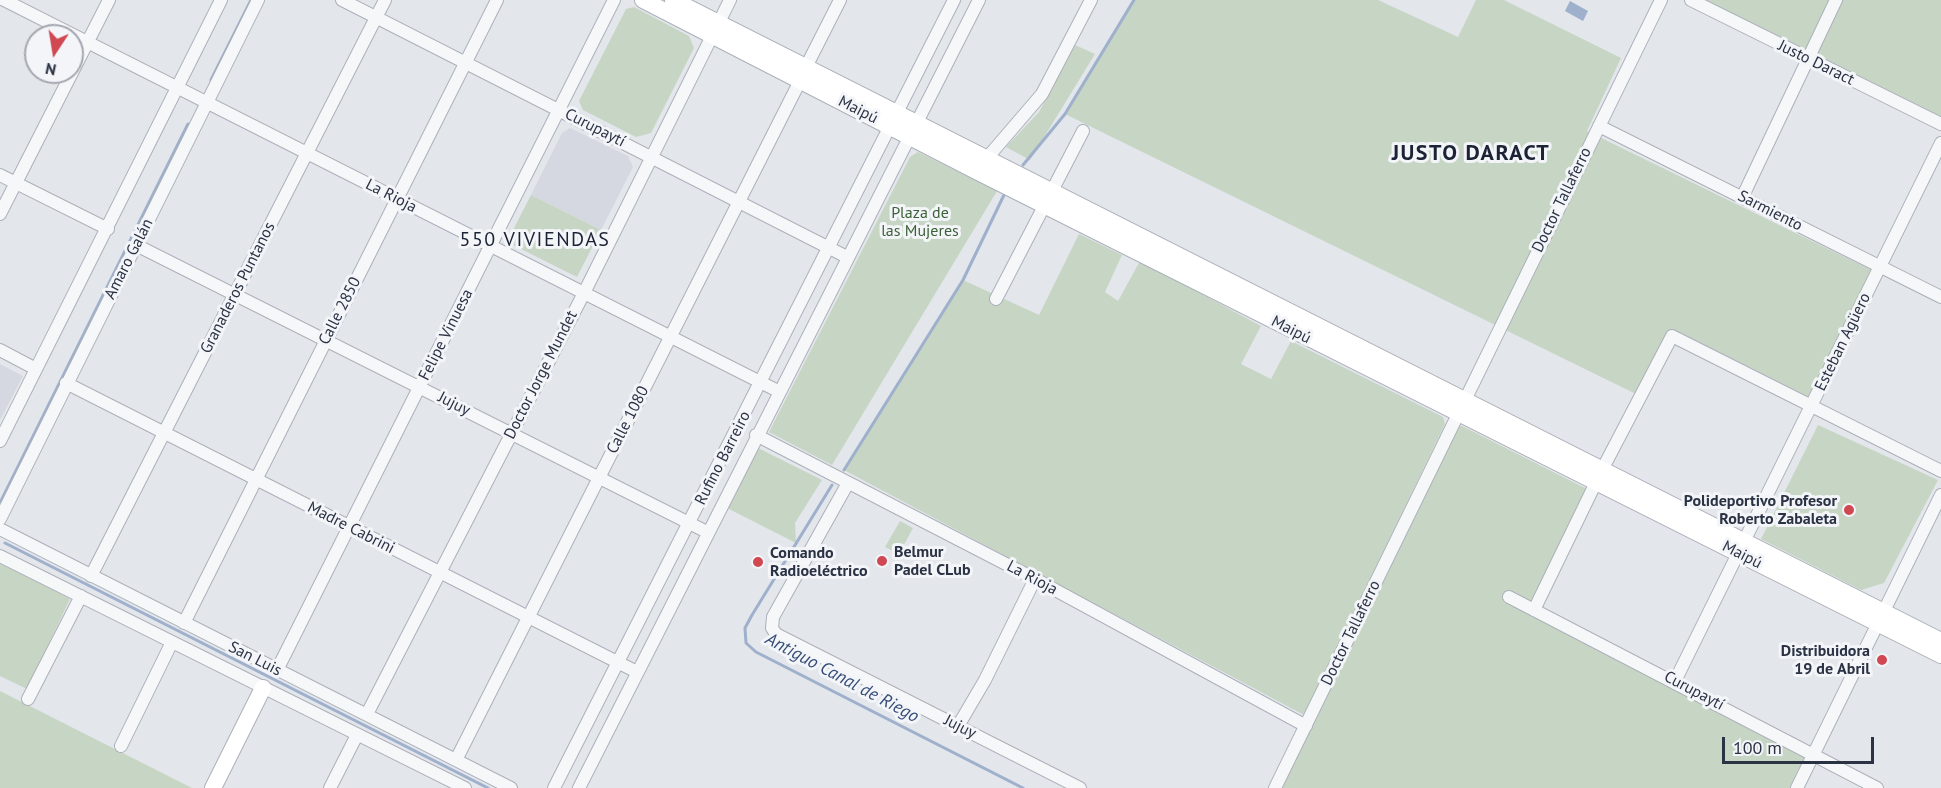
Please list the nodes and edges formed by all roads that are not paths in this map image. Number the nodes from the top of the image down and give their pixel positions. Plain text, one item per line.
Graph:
1 (4, 0) edge
2 (109, 0) edge
3 (221, 0) edge
4 (258, 0) edge
5 (342, 0) edge
6 (385, 0) edge
7 (497, 0) edge
8 (614, 0) edge
9 (643, 0) edge
10 (673, 0) edge
11 (730, 0) edge
12 (840, 0) edge
13 (954, 0) edge
14 (979, 0) edge
15 (1091, 0) edge
16 (1661, 0) edge
17 (1691, 0) edge
18 (1836, 0) edge
19 (376, 18) junction
20 (715, 29) junction
21 (87, 42) junction
22 (1809, 59) junction
23 (465, 62) junction
24 (803, 74) junction
25 (177, 87) junction
26 (207, 102) junction
27 (559, 110) junction
28 (894, 120) junction
29 (1941, 124) edge
30 (1599, 126) junction
31 (912, 130) junction
32 (1083, 131) dead end
33 (1941, 143) edge
34 (307, 153) junction
35 (651, 157) junction
36 (981, 165) junction
37 (0, 175) edge
38 (15, 183) junction
39 (396, 198) junction
40 (1047, 198) junction
41 (1743, 198) junction
42 (739, 202) junction
43 (0, 214) edge
44 (108, 229) junction
45 (136, 245) junction
46 (490, 246) junction
47 (830, 247) junction
48 (847, 256) junction
49 (1880, 267) junction
50 (584, 293) junction
51 (234, 294) junction
52 (1941, 297) edge
53 (996, 299) dead end
54 (670, 337) junction
55 (325, 340) junction
56 (0, 350) edge
57 (36, 369) junction
58 (66, 383) junction
59 (761, 383) junction
60 (420, 387) junction
61 (778, 391) junction
62 (1811, 406) junction
63 (1460, 407) junction
64 (164, 433) junction
65 (511, 433) junction
66 (756, 435) junction
67 (0, 441) edge
68 (1941, 471) edge
69 (1600, 476) junction
70 (599, 477) junction
71 (254, 479) junction
72 (848, 483) junction
73 (1941, 495) edge
74 (0, 519) edge
75 (690, 523) junction
76 (349, 527) junction
77 (0, 530) edge
78 (707, 532) junction
79 (1742, 548) junction
80 (0, 556) edge
81 (438, 572) junction
82 (91, 576) junction
83 (1035, 579) junction
84 (81, 596) junction
85 (1509, 597) dead end
86 (1534, 610) junction
87 (1879, 616) junction
88 (528, 617) junction
89 (184, 623) junction
90 (1941, 641) edge
91 (172, 642) junction
92 (1941, 655) edge
93 (617, 662) junction
94 (277, 670) junction
95 (637, 672) junction
96 (1675, 681) junction
97 (263, 688) junction
98 (28, 699) dead end
99 (367, 714) junction
100 (958, 726) junction
101 (1306, 726) junction
102 (357, 735) junction
103 (121, 746) dead end
104 (1813, 755) junction
105 (456, 760) junction
106 (444, 783) edge
107 (213, 788) edge
108 (330, 788) edge
109 (465, 788) edge
110 (511, 788) edge
111 (554, 788) edge
112 (579, 788) edge
113 (1080, 788) edge
114 (1275, 788) edge
115 (1797, 788) edge
116 (1877, 788) edge

1 - 21 street, La Rioja
2 - 21 street
3 - 25 street, Amaro Galán
4 - 26 street, Amaro Galán
5 - 19 street, Curupaytí
6 - 19 street, Granaderos Puntanos
7 - 23 street, Calle 2850
8 - 27 street, Felipe Vinuesa
9 - 20 street, Maipú
10 - 20 street, Maipú
11 - 20 street, Doctor Jorge Mundet
12 - 24 street, Calle 1080
13 - 28 street, Rufino Barreiro
14 - 31 street, Rufino Barreiro
15 - 36 street
16 - 30 street, Doctor Tallaferro
17 - 22 street, Justo Daract
18 - 22 street
19 - 23 street, Curupaytí
19 - 34 street, Granaderos Puntanos
20 - 24 street, Maipú
20 - 35 street, Doctor Jorge Mundet
21 - 25 street, La Rioja
21 - 38 street
22 - 29 street, Justo Daract
22 - 41 street
23 - 27 street, Curupaytí
23 - 39 street, Calle 2850
24 - 28 street, Maipú
24 - 42 street, Calle 1080
25 - 26 street, La Rioja
25 - 44 street, Amaro Galán
26 - 34 street, La Rioja
26 - 45 street, Amaro Galán
27 - 35 street, Curupaytí
27 - 46 street, Felipe Vinuesa
28 - 31 street, Maipú
28 - 47 street, Rufino Barreiro
30 - 41 street, Sarmiento
30 - 63 street, Doctor Tallaferro
31 - 36 street, Maipú
31 - 48 street, Rufino Barreiro
32 - 40 street
33 - 49 street, Esteban Agüero
34 - 39 street, La Rioja
34 - 51 street, Granaderos Puntanos
35 - 42 street, Curupaytí
35 - 50 street, Doctor Jorge Mundet
36 - 40 street, Maipú
37 - 38 street
38 - 43 street
38 - 44 street
39 - 46 street, La Rioja
39 - 55 street, Calle 2850
40 - 53 street
40 - 63 street, Maipú
41 - 49 street, Sarmiento
42 - 47 street, Curupaytí
42 - 54 street, Calle 1080
44 - 57 street, Amaro Galán
45 - 51 street, Jujuy
45 - 58 street, Amaro Galán
46 - 50 street, La Rioja
46 - 60 street, Felipe Vinuesa
47 - 48 street, Curupaytí
47 - 59 street, Rufino Barreiro
48 - 61 street, Rufino Barreiro
49 - 52 street, Sarmiento
49 - 62 street, Esteban Agüero
50 - 54 street, La Rioja
50 - 65 street, Doctor Jorge Mundet
51 - 55 street, Jujuy
51 - 64 street, Granaderos Puntanos
54 - 59 street, La Rioja
54 - 70 street, Calle 1080
55 - 60 street, Jujuy
55 - 71 street, Calle 2850
56 - 57 street
57 - 67 street, Amaro Galán
58 - 64 street, Madre Cabrini
58 - 74 street, Amaro Galán
59 - 61 street, La Rioja
59 - 75 street, Rufino Barreiro
60 - 65 street, Jujuy
60 - 76 street, Felipe Vinuesa
61 - 66 street, Rufino Barreiro
62 - 68 street
62 - 69 street
62 - 79 street, Esteban Agüero
63 - 69 street, Maipú
63 - 101 street, Doctor Tallaferro
64 - 71 street, Madre Cabrini
64 - 82 street, Granaderos Puntanos
65 - 70 street, Jujuy
65 - 81 street, Doctor Jorge Mundet
66 - 72 street, La Rioja
66 - 78 street, Rufino Barreiro
69 - 79 street, Maipú
69 - 86 street
70 - 75 street, Jujuy
70 - 88 street, Calle 1080
71 - 76 street, Madre Cabrini
71 - 89 street, Calle 2850
72 - 83 street, La Rioja
72 - 100 street, Jujuy
73 - 87 street
75 - 78 street, Jujuy
75 - 93 street, Rufino Barreiro
76 - 81 street, Madre Cabrini
76 - 94 street, Felipe Vinuesa
77 - 82 street, San Luis
78 - 95 street, Rufino Barreiro
79 - 87 street, Maipú
79 - 96 street, Esteban Agüero
80 - 84 street, San Luis
81 - 88 street, Madre Cabrini
81 - 99 street, Doctor Jorge Mundet
82 - 89 street, San Luis
83 - 100 street
83 - 101 street, La Rioja
84 - 91 street, San Luis
84 - 98 street
85 - 86 street, Curupaytí
86 - 96 street, Curupaytí
87 - 90 street, Maipú
87 - 92 street, Maipú
87 - 104 street
88 - 93 street, Madre Cabrini
88 - 105 street, Calle 1080
89 - 94 street, San Luis
91 - 97 street, San Luis
91 - 103 street
93 - 95 street, Madre Cabrini
93 - 111 street, Rufino Barreiro
94 - 99 street, San Luis
95 - 112 street, Rufino Barreiro
96 - 104 street, Curupaytí
97 - 102 street, San Luis
97 - 107 street
99 - 105 street, San Luis
100 - 113 street, Jujuy
101 - 114 street, Doctor Tallaferro
102 - 106 street, San Luis
102 - 108 street
104 - 115 street
104 - 116 street, Curupaytí
105 - 110 street, San Luis
106 - 109 street, San Luis

